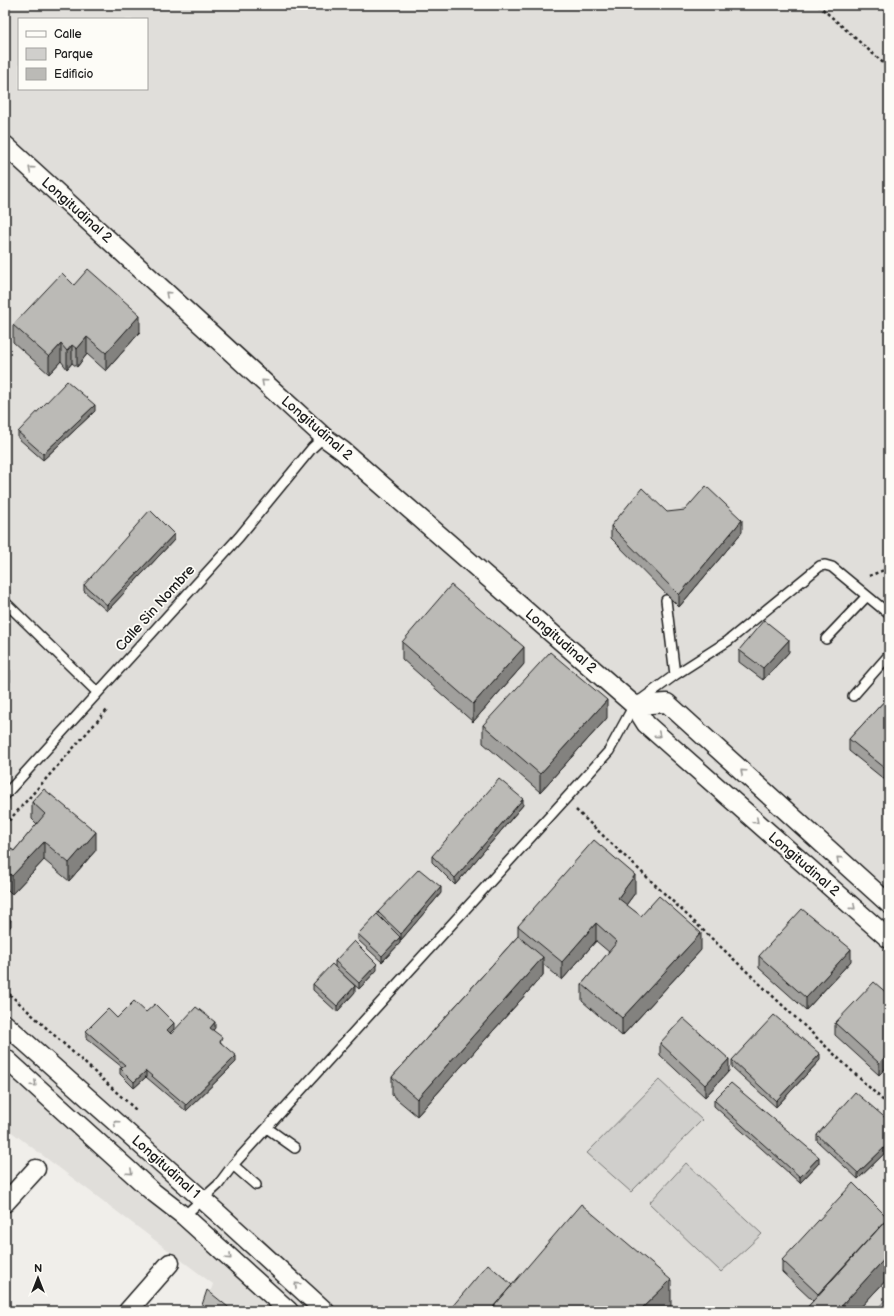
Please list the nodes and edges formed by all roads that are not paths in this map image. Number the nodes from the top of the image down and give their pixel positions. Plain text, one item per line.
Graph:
1 (5, 145) edge
2 (324, 437) junction
3 (867, 596) junction
4 (666, 600) dead end
5 (5, 602) edge
6 (889, 614) edge
7 (826, 639) dead end
8 (889, 656) edge
9 (675, 675) junction
10 (97, 692) junction
11 (853, 696) dead end
12 (634, 705) junction
13 (5, 795) edge
14 (889, 904) edge
15 (889, 939) edge
16 (5, 1024) edge
17 (5, 1058) edge
18 (267, 1128) junction
19 (295, 1148) dead end
20 (233, 1165) junction
21 (36, 1169) dead end
22 (256, 1185) dead end
23 (202, 1200) junction
24 (5, 1203) edge
25 (184, 1216) junction
26 (170, 1263) dead end
27 (128, 1311) edge
28 (289, 1311) edge
29 (325, 1311) edge

2 -> 1 street, Longitudinal 2
2 - 10 lane, Calle Sin Nombre
2 - 12 street, Longitudinal 2
3 - 6 lane
3 - 7 lane
3 - 9 lane
4 - 9 lane
5 - 10 lane
8 - 11 lane
9 - 12 lane
10 - 13 lane, Calle Sin Nombre
14 -> 12 street, Longitudinal 2
12 -> 15 street, Longitudinal 2
12 - 18 lane
23 -> 16 street, Longitudinal 1
17 -> 25 street, Longitudinal 1
18 - 19 lane
18 - 20 lane
20 - 22 lane
20 - 23 lane
21 - 24 street
23 - 25 lane
29 -> 23 street, Longitudinal 1
25 -> 28 street, Longitudinal 1
26 - 27 street

